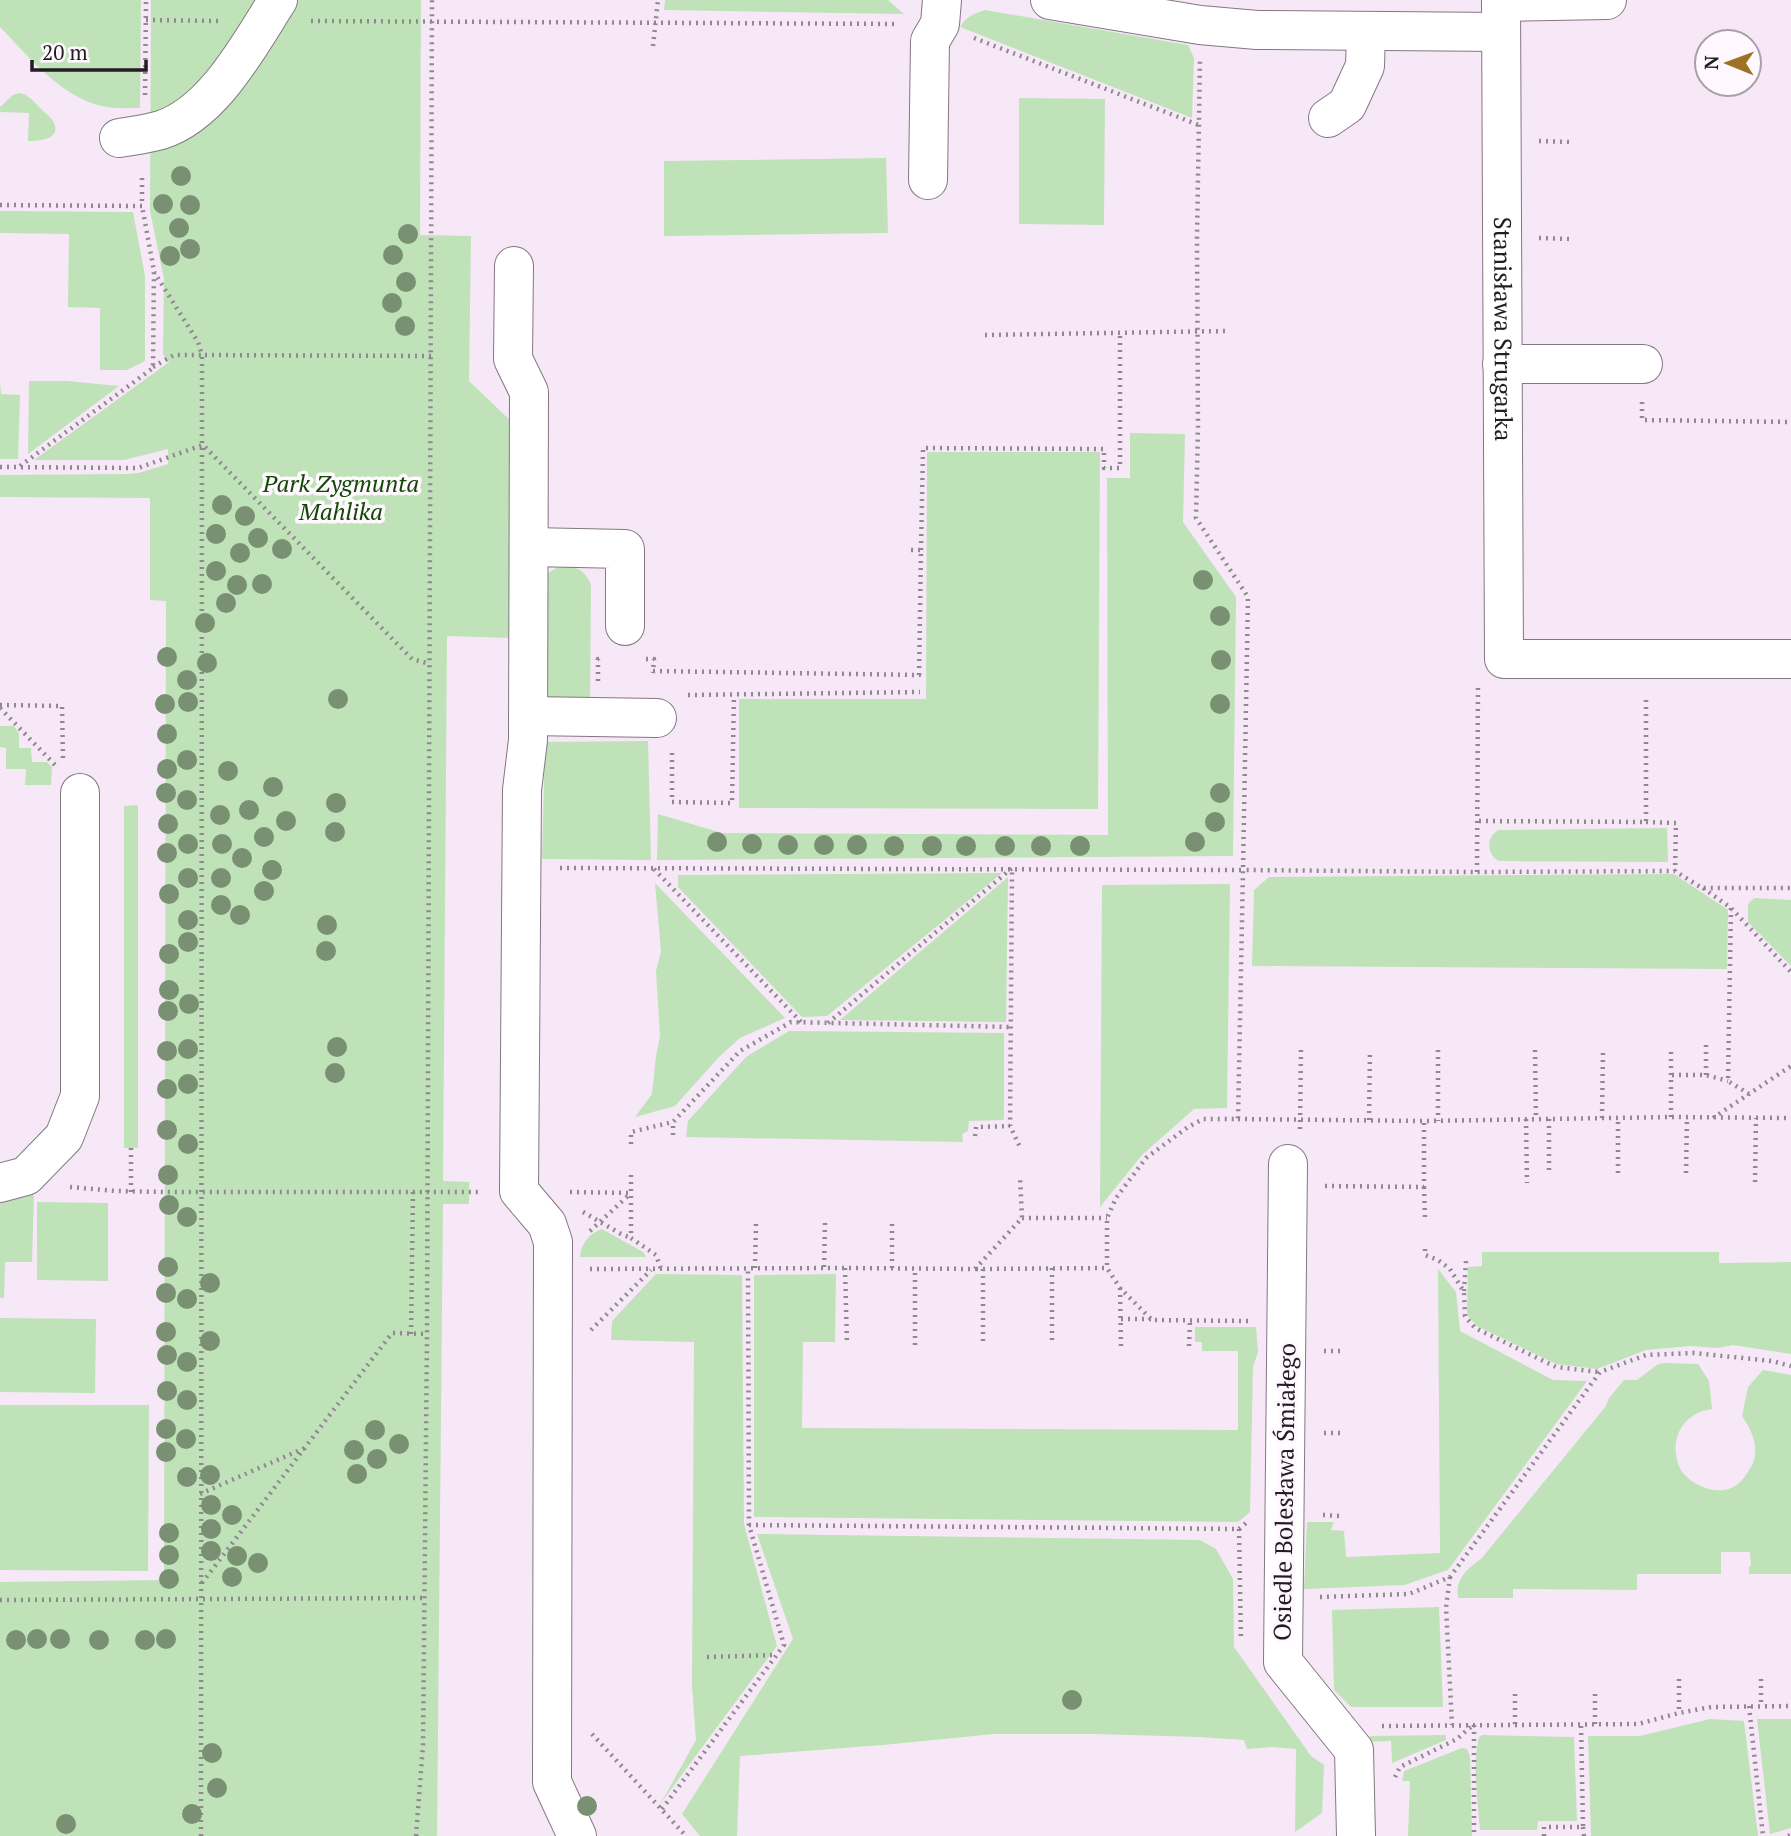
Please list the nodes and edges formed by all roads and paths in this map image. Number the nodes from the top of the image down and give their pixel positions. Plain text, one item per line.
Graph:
1 (278, 0) edge
2 (432, 0) edge
3 (659, 0) edge
4 (1050, 0) edge
5 (1607, 0) edge
6 (941, 12) edge
7 (1501, 12) edge
8 (432, 22) junction
9 (656, 23) junction
10 (1200, 25) junction
11 (1366, 31) junction
12 (653, 46) dead end
13 (1328, 118) dead end
14 (1199, 125) junction
15 (119, 138) dead end
16 (1527, 141) dead end
17 (1571, 142) dead end
18 (928, 180) dead end
19 (142, 206) dead end
20 (1528, 238) dead end
21 (1571, 239) dead end
22 (514, 266) dead end
23 (154, 271) junction
24 (1197, 331) junction
25 (1226, 331) dead end
26 (1119, 333) junction
27 (985, 335) dead end
28 (202, 355) junction
29 (431, 356) junction
30 (1502, 364) junction
31 (1643, 364) joint
32 (153, 368) junction
33 (1791, 422) edge
34 (203, 445) junction
35 (0, 467) edge
36 (18, 467) junction
37 (530, 547) junction
38 (921, 550) junction
39 (907, 551) dead end
40 (625, 626) dead end
41 (1647, 659) junction
42 (1791, 659) edge
43 (430, 664) junction
44 (653, 671) dead end
45 (920, 692) dead end
46 (734, 695) junction
47 (0, 707) edge
48 (528, 716) junction
49 (664, 718) junction
50 (72, 783) junction
51 (1479, 821) dead end
52 (1646, 822) junction
53 (553, 868) dead end
54 (653, 868) junction
55 (1012, 868) junction
56 (1243, 870) junction
57 (1675, 871) junction
58 (1702, 888) junction
59 (1791, 888) edge
60 (1731, 908) junction
61 (1791, 972) edge
62 (802, 1023) junction
63 (828, 1023) junction
64 (1011, 1027) junction
65 (1706, 1040) dead end
66 (1301, 1049) dead end
67 (1370, 1049) dead end
68 (1438, 1050) dead end
69 (1535, 1050) dead end
70 (1603, 1050) dead end
71 (1671, 1051) dead end
72 (1791, 1066) edge
73 (1672, 1075) junction
74 (1706, 1075) junction
75 (1728, 1081) junction
76 (1749, 1094) junction
77 (1671, 1117) junction
78 (1687, 1117) junction
79 (1602, 1118) junction
80 (1618, 1118) junction
81 (1713, 1118) junction
82 (1756, 1118) junction
83 (1791, 1118) edge
84 (1238, 1119) junction
85 (1526, 1119) junction
86 (1536, 1119) junction
87 (1549, 1119) junction
88 (1300, 1120) junction
89 (1369, 1121) junction
90 (1424, 1121) junction
91 (1438, 1121) junction
92 (673, 1122) junction
93 (1010, 1126) junction
94 (673, 1135) dead end
95 (975, 1136) dead end
96 (631, 1144) dead end
97 (1020, 1147) dead end
98 (131, 1148) dead end
99 (1292, 1161) junction
100 (1549, 1172) dead end
101 (1618, 1172) dead end
102 (1686, 1173) dead end
103 (631, 1175) dead end
104 (1020, 1177) dead end
105 (13, 1179) edge
106 (1527, 1182) dead end
107 (1755, 1182) dead end
108 (1424, 1186) junction
109 (201, 1191) junction
110 (519, 1191) junction
111 (131, 1192) junction
112 (413, 1192) junction
113 (428, 1192) junction
114 (630, 1193) junction
115 (1022, 1218) junction
116 (1107, 1218) junction
117 (1425, 1219) dead end
118 (756, 1222) dead end
119 (825, 1223) dead end
120 (892, 1223) dead end
121 (583, 1237) dead end
122 (1423, 1253) dead end
123 (1466, 1261) dead end
124 (748, 1268) junction
125 (755, 1268) junction
126 (824, 1268) junction
127 (845, 1268) junction
128 (892, 1268) junction
129 (1052, 1268) junction
130 (1107, 1268) junction
131 (553, 1269) junction
132 (652, 1269) junction
133 (661, 1269) junction
134 (915, 1269) junction
135 (975, 1269) junction
136 (983, 1269) junction
137 (1450, 1269) junction
138 (1466, 1269) junction
139 (1120, 1288) junction
140 (1464, 1292) junction
141 (1121, 1319) junction
142 (1152, 1320) junction
143 (1190, 1320) junction
144 (1251, 1321) dead end
145 (411, 1334) junction
146 (427, 1334) junction
147 (583, 1338) dead end
148 (847, 1344) dead end
149 (915, 1345) dead end
150 (983, 1345) dead end
151 (1052, 1345) dead end
152 (1121, 1346) dead end
153 (1189, 1346) dead end
154 (1791, 1366) edge
155 (1600, 1372) junction
156 (308, 1446) junction
157 (200, 1494) junction
158 (1247, 1522) dead end
159 (749, 1525) junction
160 (1450, 1577) junction
161 (201, 1585) junction
162 (425, 1598) junction
163 (1284, 1598) junction
164 (200, 1599) junction
165 (0, 1600) edge
166 (776, 1655) junction
167 (707, 1657) dead end
168 (1679, 1679) dead end
169 (1761, 1679) dead end
170 (1515, 1694) dead end
171 (1595, 1694) dead end
172 (1749, 1706) junction
173 (1761, 1706) junction
174 (1791, 1706) edge
175 (1679, 1713) junction
176 (1474, 1724) junction
177 (1516, 1724) junction
178 (1581, 1724) junction
179 (1595, 1724) junction
180 (1452, 1725) junction
181 (1373, 1726) dead end
182 (662, 1809) dead end
183 (1583, 1827) junction
184 (201, 1836) edge
185 (416, 1836) edge
186 (577, 1836) edge
187 (1356, 1836) edge
188 (1474, 1836) edge
189 (1544, 1836) edge
190 (1584, 1836) edge
191 (1763, 1836) edge

1 - 15 street
2 - 8 path
3 - 9 path
4 - 10 street
5 - 7 street
6 - 9 path
6 - 14 path
6 - 18 street
7 - 11 street
7 - 30 street, Stanisława Strugarka
8 - 9 path
8 - 29 path
9 - 12 path
10 - 11 street
10 - 14 path
11 - 13 street
14 - 24 path
16 - 17 path
19 - 23 path
20 - 21 path
22 - 37 street
23 - 28 path
23 - 32 path
24 - 25 path
24 - 26 path
24 - 56 path
26 - 27 path
26 - 38 path
28 - 29 path
28 - 32 path
28 - 34 path
29 - 43 path
30 - 31 street
30 - 41 street, Stanisława Strugarka
31 - 33 path
32 - 36 path
34 - 36 path
34 - 43 path
34 - 109 path
35 - 36 path
37 - 40 street
37 - 48 street
38 - 39 path
38 - 44 path
41 - 42 street
41 - 52 path
43 - 113 path
45 - 46 path
46 - 49 path
46 - 49 path
47 - 50 path
47 - 50 path
48 - 49 street
48 - 110 street
50 - 105 street
51 - 52 path
52 - 57 path
53 - 54 path
54 - 55 path
54 - 62 path
55 - 56 path
55 - 63 path
55 - 64 path
56 - 57 path
56 - 84 path
57 - 58 path
58 - 59 path
58 - 60 path
60 - 61 path
60 - 75 path
62 - 63 path
62 - 92 path
63 - 64 path
64 - 93 path
65 - 74 path
66 - 88 path
67 - 89 path
68 - 91 path
69 - 86 path
70 - 79 path
71 - 73 path
72 - 76 path
73 - 74 path
73 - 77 path
74 - 75 path
75 - 76 path
76 - 81 path
77 - 78 path
77 - 80 path
78 - 81 path
78 - 102 path
79 - 80 path
79 - 87 path
80 - 101 path
81 - 82 path
82 - 83 path
82 - 107 path
84 - 88 path
84 - 116 path
85 - 86 path
85 - 91 path
85 - 106 path
86 - 87 path
87 - 100 path
88 - 89 path
88 - 99 path
89 - 90 path
90 - 91 path
90 - 108 path
92 - 94 path
92 - 96 path
93 - 95 path
93 - 97 path
98 - 111 path
99 - 108 path
99 - 163 street, Osiedle Bolesława Śmiałego
103 - 114 path
104 - 115 path
105 - 111 path
108 - 117 path
109 - 111 path
109 - 112 path
109 - 157 path
110 - 113 path
110 - 114 path
110 - 131 street
112 - 113 path
112 - 145 path
113 - 146 path
114 - 121 path
114 - 133 path
115 - 116 path
115 - 135 path
116 - 130 path
118 - 125 path
119 - 126 path
120 - 128 path
122 - 137 path
123 - 138 path
124 - 125 path
124 - 133 path
124 - 159 path
125 - 126 path
126 - 127 path
127 - 128 path
127 - 148 path
128 - 134 path
129 - 130 path
129 - 136 path
129 - 151 path
130 - 139 path
131 - 132 path
131 - 186 street
132 - 133 path
132 - 147 path
134 - 135 path
134 - 149 path
135 - 136 path
136 - 150 path
137 - 138 path
137 - 140 path
138 - 140 path
139 - 141 path
139 - 142 path
140 - 155 path
141 - 142 path
141 - 152 path
142 - 143 path
143 - 144 path
143 - 153 path
145 - 146 path
145 - 156 path
146 - 162 path
154 - 155 path
155 - 160 path
156 - 157 path
156 - 161 path
157 - 161 path
158 - 159 path
159 - 166 path
160 - 163 path
160 - 180 path
161 - 164 path
162 - 164 path
162 - 185 path
163 - 187 street, Osiedle Bolesława Śmiałego
164 - 165 path
164 - 184 path
166 - 167 path
166 - 182 path
168 - 175 path
169 - 173 path
170 - 177 path
171 - 179 path
172 - 173 path
172 - 175 path
172 - 191 path
173 - 174 path
175 - 179 path
176 - 177 path
176 - 180 path
176 - 188 path
177 - 178 path
178 - 179 path
178 - 183 path
180 - 181 path
183 - 189 path
183 - 190 path

